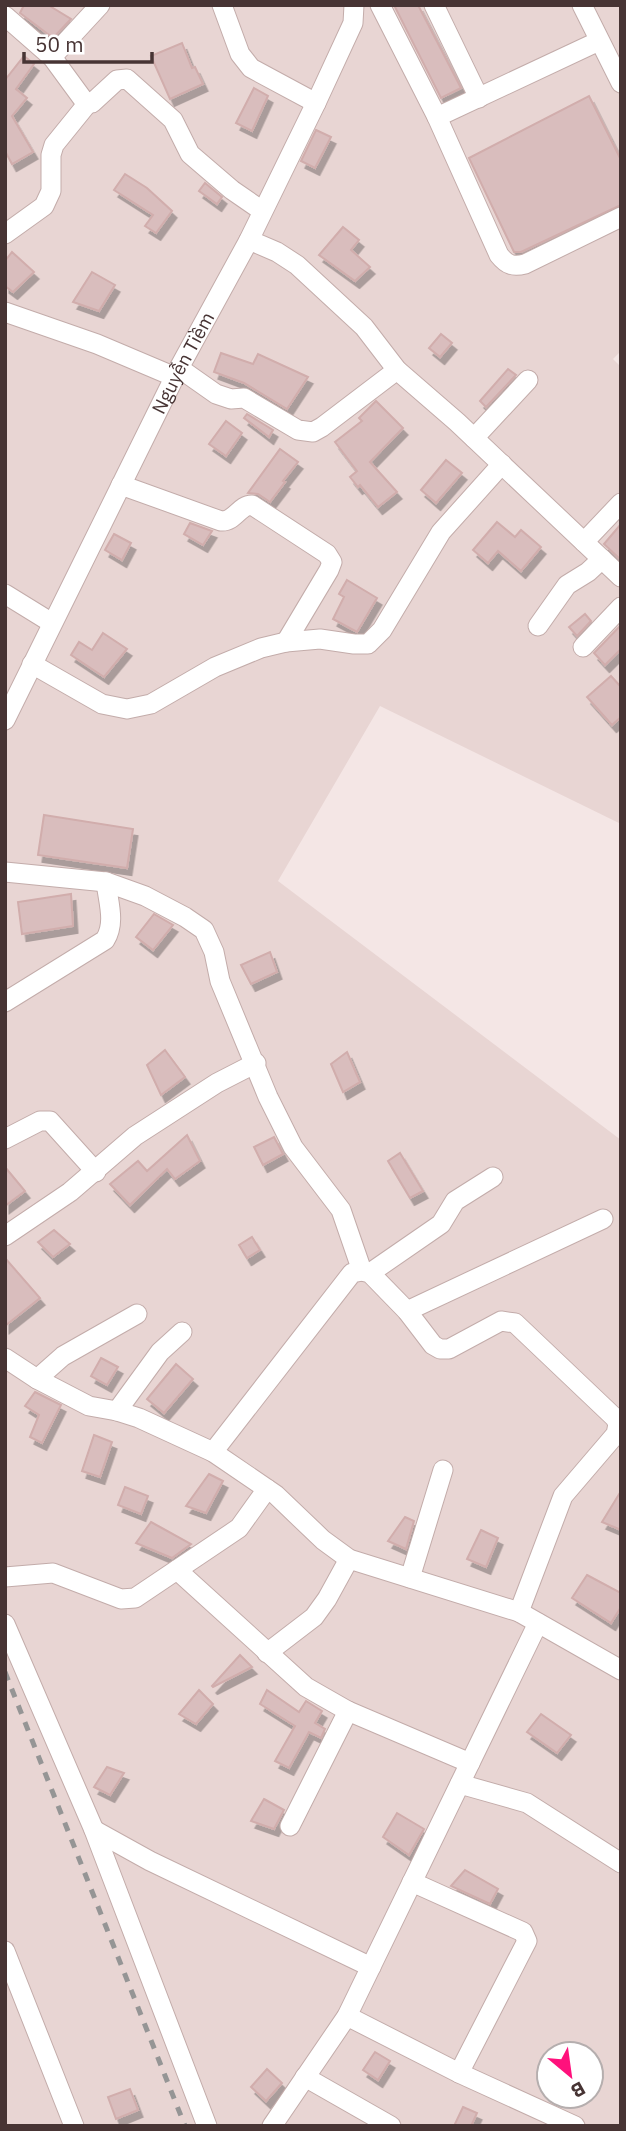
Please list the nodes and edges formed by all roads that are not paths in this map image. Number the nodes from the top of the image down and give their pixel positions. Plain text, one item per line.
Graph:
1 (100, 5) edge
2 (222, 5) edge
3 (354, 5) edge
4 (380, 5) edge
5 (434, 5) edge
6 (582, 5) edge
7 (5, 16) edge
8 (599, 41) junction
9 (52, 57) junction
10 (621, 83) edge
11 (479, 98) junction
12 (88, 103) junction
13 (316, 103) junction
14 (437, 117) junction
15 (261, 210) junction
16 (621, 217) edge
17 (5, 234) edge
18 (249, 240) junction
19 (5, 312) edge
20 (397, 370) junction
21 (177, 372) junction
22 (528, 380) dead end
23 (474, 438) junction
24 (502, 464) junction
25 (121, 485) junction
26 (621, 503) edge
27 (584, 542) junction
28 (602, 559) junction
29 (621, 577) edge
30 (5, 594) edge
31 (621, 607) edge
32 (52, 623) junction
33 (538, 626) dead end
34 (286, 642) junction
35 (583, 647) dead end
36 (32, 664) junction
37 (5, 720) edge
38 (5, 872) edge
39 (106, 882) junction
40 (5, 1002) edge
41 (256, 1063) junction
42 (5, 1139) edge
43 (96, 1172) junction
44 (493, 1177) dead end
45 (603, 1219) dead end
46 (5, 1236) edge
47 (366, 1272) junction
48 (407, 1311) junction
49 (137, 1314) dead end
50 (182, 1332) dead end
51 (5, 1358) edge
52 (37, 1379) junction
53 (117, 1411) junction
54 (619, 1421) edge
55 (213, 1452) junction
56 (443, 1470) dead end
57 (267, 1489) junction
58 (349, 1559) junction
59 (177, 1570) junction
60 (5, 1577) edge
61 (410, 1578) junction
62 (519, 1612) junction
63 (538, 1622) junction
64 (5, 1624) edge
65 (267, 1653) junction
66 (621, 1670) edge
67 (348, 1711) junction
68 (470, 1763) junction
69 (460, 1784) junction
70 (290, 1826) dead end
71 (94, 1830) junction
72 (621, 1863) edge
73 (412, 1882) junction
74 (5, 1951) edge
75 (371, 1967) junction
76 (347, 2016) junction
77 (459, 2073) junction
78 (305, 2077) junction
79 (74, 2126) edge
80 (207, 2126) edge
81 (271, 2126) edge
82 (391, 2126) edge
83 (575, 2126) edge

1 - 9 street
2 - 13 street
3 - 13 street, Nguyễn Tiềm
4 - 14 street
5 - 11 street
6 - 8 street
7 - 9 street
8 - 10 street
8 - 11 street
9 - 12 street
11 - 14 street
12 - 15 street
12 - 17 street
13 - 15 street, Nguyễn Tiềm
14 - 16 street
15 - 18 street, Nguyễn Tiềm
18 - 20 street
18 - 21 street, Nguyễn Tiềm
19 - 21 street
20 - 21 street
20 - 23 street
21 - 25 street, Nguyễn Tiềm
22 - 23 street
23 - 24 street
24 - 27 street
24 - 34 street
25 - 32 street, Nguyễn Tiềm
25 - 34 street
26 - 27 street
27 - 28 street
28 - 29 street
28 - 33 street
30 - 32 street
31 - 35 street
32 - 36 street, Nguyễn Tiềm
34 - 36 street
36 - 37 street, Nguyễn Tiềm
38 - 39 street
39 - 40 street
39 - 41 street
41 - 43 street
41 - 47 street
42 - 43 street
43 - 46 street
44 - 47 street
45 - 48 street
47 - 48 street
47 - 55 street
48 - 54 street
49 - 52 street
50 - 53 street
51 - 52 street
52 - 53 street
53 - 55 street
54 - 62 street
55 - 57 street
56 - 61 street
57 - 58 street
57 - 59 street
58 - 61 street
58 - 65 street
59 - 60 street
59 - 65 street
61 - 62 street
62 - 63 street
63 - 66 street
63 - 68 street
64 - 71 street
65 - 67 street
67 - 68 street
67 - 70 street
68 - 69 street
69 - 72 street
69 - 73 street
71 - 75 street
71 - 80 street
73 - 75 street
73 - 77 street
74 - 79 street
75 - 76 street
76 - 77 street
76 - 78 street
77 - 83 street
78 - 81 street
78 - 82 street

